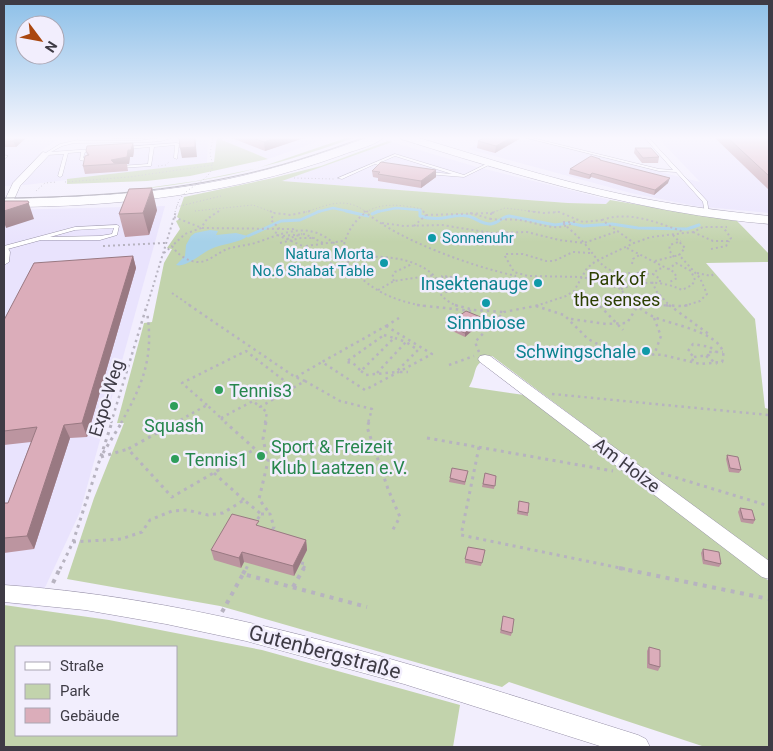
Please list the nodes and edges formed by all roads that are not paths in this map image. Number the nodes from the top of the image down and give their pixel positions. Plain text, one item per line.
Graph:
1 (29, 172) edge
2 (61, 172) edge
3 (231, 172) edge
4 (276, 172) edge
5 (354, 172) edge
6 (428, 172) edge
7 (451, 172) edge
8 (472, 172) edge
9 (524, 172) edge
10 (676, 172) edge
11 (60, 176) dead end
12 (464, 176) junction
13 (340, 178) road end
14 (7, 197) edge
15 (707, 213) junction
16 (769, 220) edge
17 (43, 239) junction
18 (4, 249) edge
19 (4, 262) edge
20 (485, 359) dead end
21 (769, 572) edge
22 (4, 593) edge
23 (638, 747) edge

1 - 14 street
2 - 11 lane
3 - 14 main road
4 - 14 main road
5 - 13 lane
6 - 12 lane
7 - 12 lane
8 - 12 lane
9 - 15 main road
10 - 15 lane
15 - 16 main road
17 - 17 lane
17 - 18 lane
18 - 19 street
20 - 21 street, Am Holze
22 - 23 street, Gutenbergstraße

